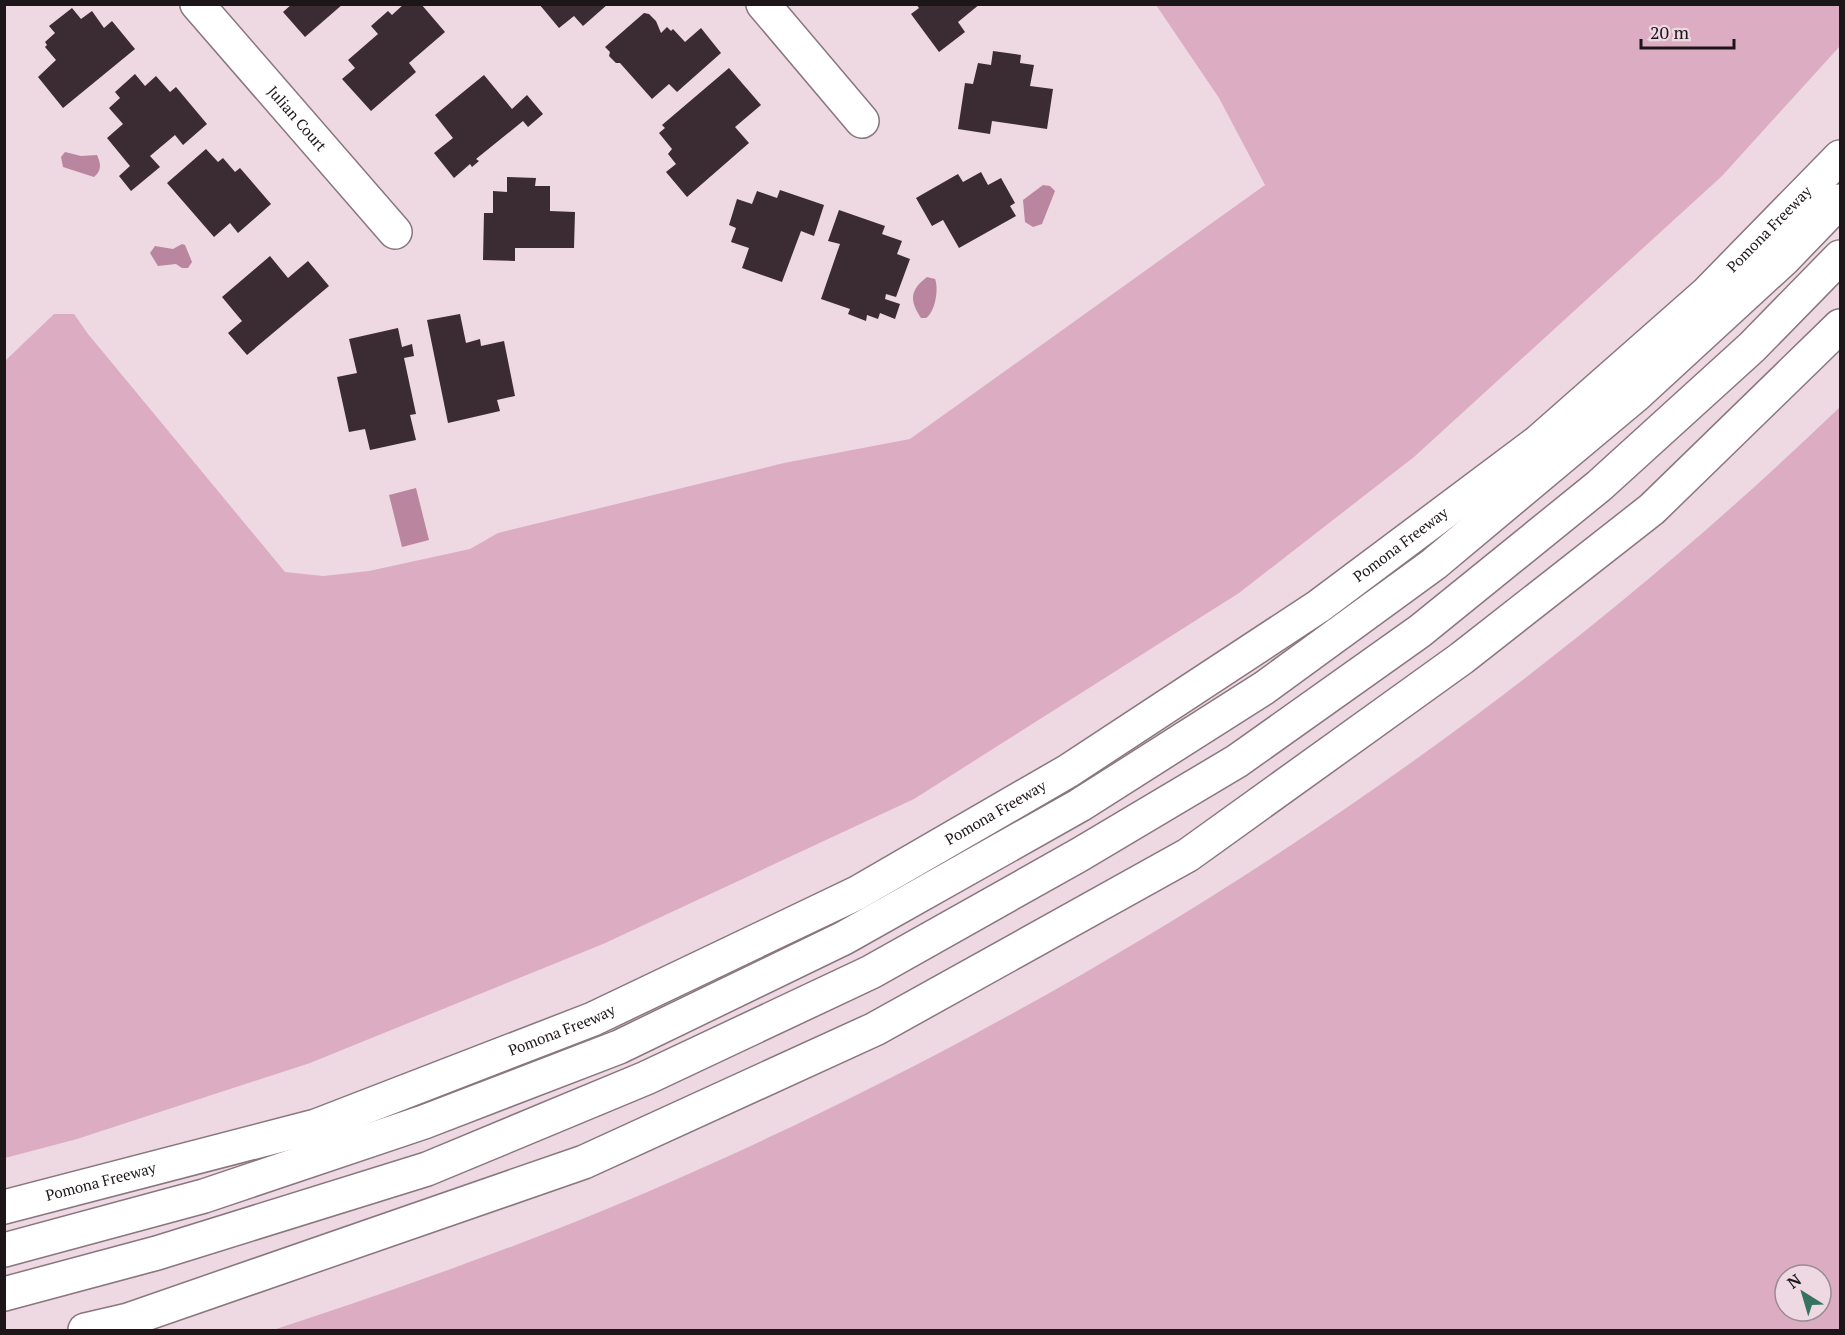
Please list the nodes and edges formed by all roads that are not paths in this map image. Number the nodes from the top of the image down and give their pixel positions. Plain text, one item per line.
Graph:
1 (197, 4) edge
2 (763, 4) edge
3 (862, 121) dead end
4 (1840, 158) edge
5 (1840, 201) edge
6 (395, 232) dead end
7 (1840, 258) edge
8 (1840, 326) edge
9 (4, 1207) edge
10 (4, 1250) edge
11 (4, 1294) edge
12 (85, 1330) edge

1 - 6 main road, Julian Court
2 - 3 main road
4 - 9 main road, Pomona Freeway
5 - 10 main road
7 - 11 main road
8 - 12 main road

